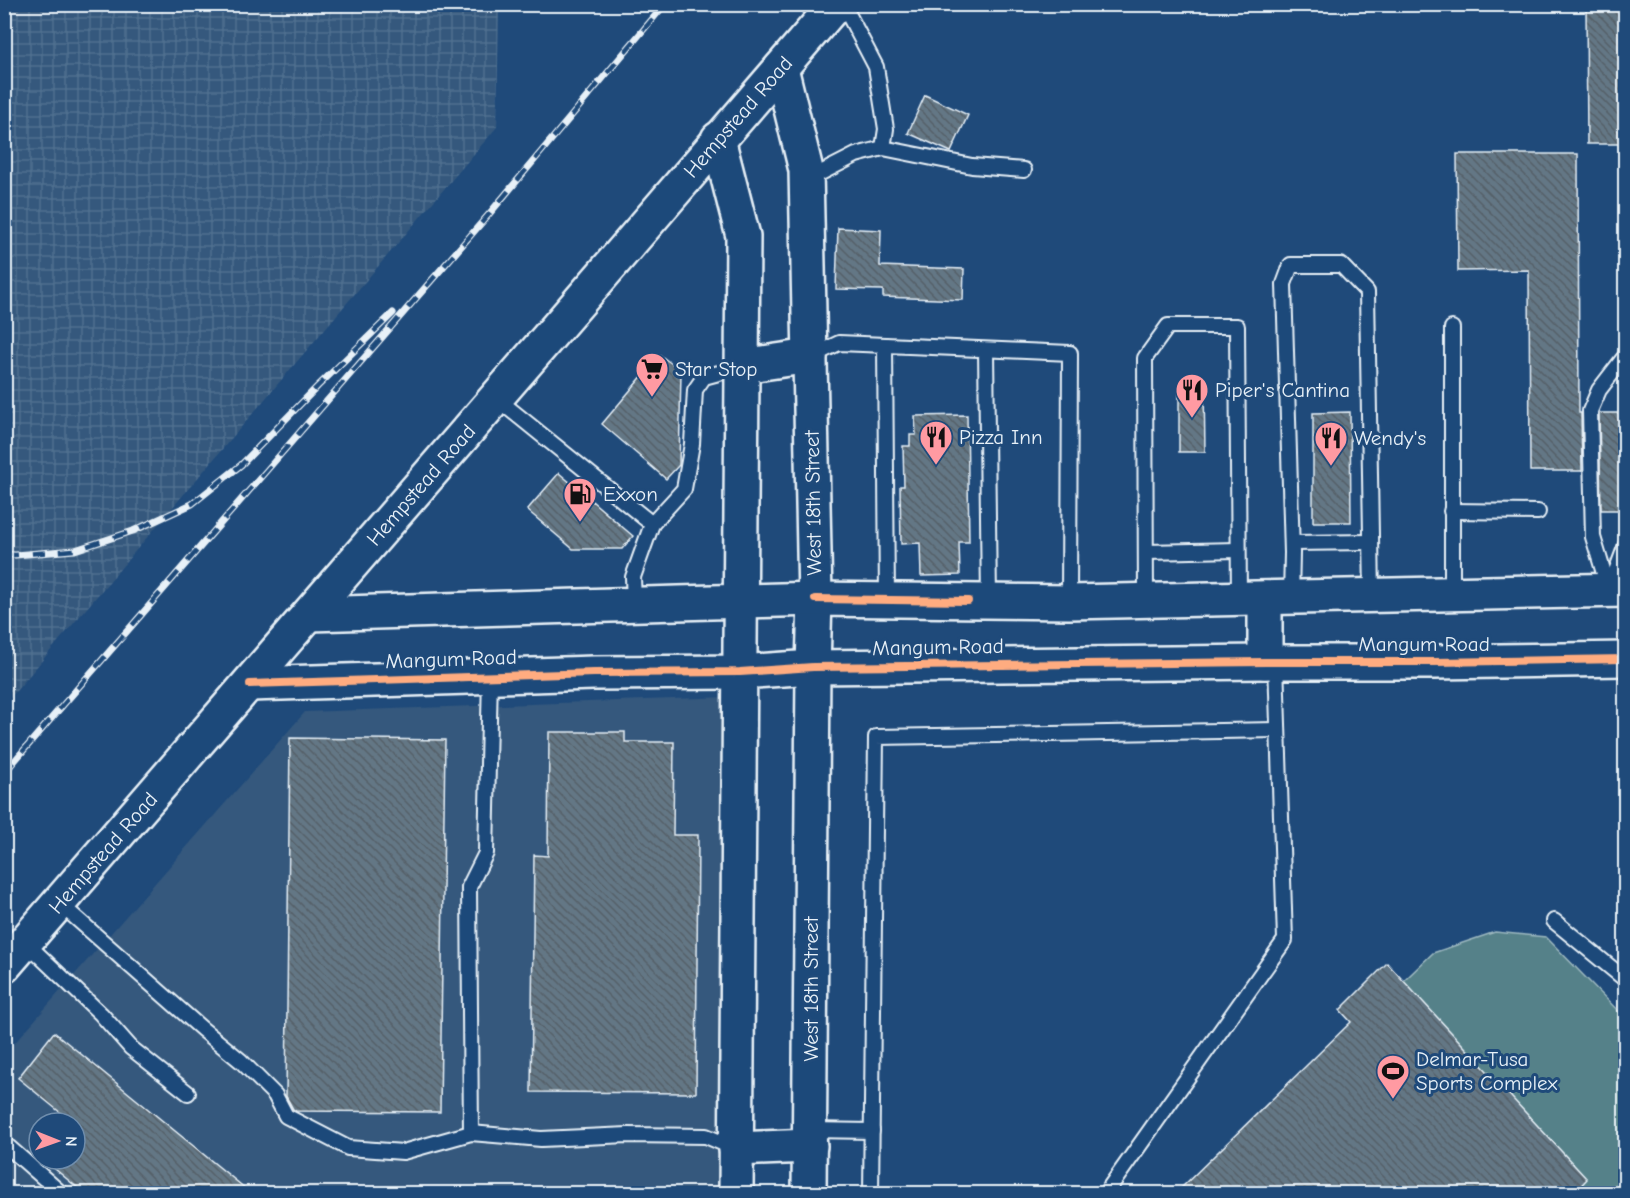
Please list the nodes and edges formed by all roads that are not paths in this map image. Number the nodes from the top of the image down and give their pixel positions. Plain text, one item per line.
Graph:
1 (836, 4) edge
2 (843, 4) edge
3 (781, 68) junction
4 (718, 139) junction
5 (883, 148) junction
6 (1024, 170) dead end
7 (807, 181) junction
8 (1452, 328) dead end
9 (885, 345) junction
10 (986, 350) junction
11 (810, 356) junction
12 (1626, 359) edge
13 (742, 366) junction
14 (496, 398) junction
15 (1451, 511) junction
16 (1538, 512) dead end
17 (652, 524) junction
18 (1371, 542) junction
19 (1292, 543) junction
20 (1626, 545) edge
21 (1238, 550) junction
22 (1146, 552) junction
23 (1617, 590) edge
24 (1452, 594) junction
25 (1372, 596) junction
26 (1265, 598) junction
27 (815, 599) junction
28 (887, 600) junction
29 (1146, 600) junction
30 (740, 601) junction
31 (989, 601) junction
32 (1069, 602) junction
33 (633, 604) junction
34 (310, 614) junction
35 (1626, 659) edge
36 (1270, 662) junction
37 (813, 667) junction
38 (740, 672) junction
39 (490, 676) junction
40 (250, 684) junction
41 (1277, 730) junction
42 (59, 903) junction
43 (1554, 921) dead end
44 (15, 954) edge
45 (1626, 980) edge
46 (188, 1093) dead end
47 (872, 1131) junction
48 (471, 1133) junction
49 (810, 1138) junction
50 (4, 1143) edge
51 (736, 1149) junction
52 (62, 1194) edge
53 (736, 1194) edge
54 (809, 1194) edge
55 (871, 1194) edge
56 (1105, 1194) edge

1 - 3 main road, Hempstead Road
2 - 5 lane
3 - 4 main road, Hempstead Road
3 - 7 main road, West 18th Street
4 - 13 main road
4 - 14 main road, Hempstead Road
5 - 6 lane
5 - 7 lane
7 - 11 main road, West 18th Street
8 - 15 lane
9 - 10 lane
9 - 11 lane
9 - 28 lane
10 - 31 lane
10 - 32 lane
11 - 13 main road
11 - 27 main road, West 18th Street
12 - 23 lane
13 - 17 lane
13 - 30 main road
14 - 17 lane
14 - 34 main road, Hempstead Road
15 - 16 lane
15 - 24 lane
17 - 33 lane
18 - 19 lane
18 - 19 lane
18 - 25 lane
19 - 26 lane
20 - 23 lane
21 - 22 lane
21 - 22 lane
21 - 26 lane
22 - 29 lane
23 - 24 main road
24 - 25 main road
25 - 26 main road
26 - 29 main road
26 - 36 main road
27 - 28 main road
27 - 30 main road
27 - 37 main road, West 18th Street
28 - 31 main road
29 - 32 main road
30 - 33 main road
30 - 38 main road
31 - 32 main road
33 - 34 main road
34 - 40 main road, Hempstead Road
35 - 36 main road, Mangum Road
36 - 37 main road, Mangum Road
36 - 41 lane
37 - 38 main road, Mangum Road
37 - 49 main road, West 18th Street
38 - 39 main road, Mangum Road
38 - 51 main road
39 - 40 main road, Mangum Road
39 - 48 lane
40 - 42 main road, Hempstead Road
41 - 47 lane
41 - 56 lane
42 - 44 main road, Hempstead Road
42 - 48 lane
43 - 45 lane
44 - 46 lane
47 - 49 lane
47 - 55 lane
48 - 51 lane
49 - 51 main road
49 - 54 main road, West 18th Street
50 - 52 lane
51 - 53 main road

